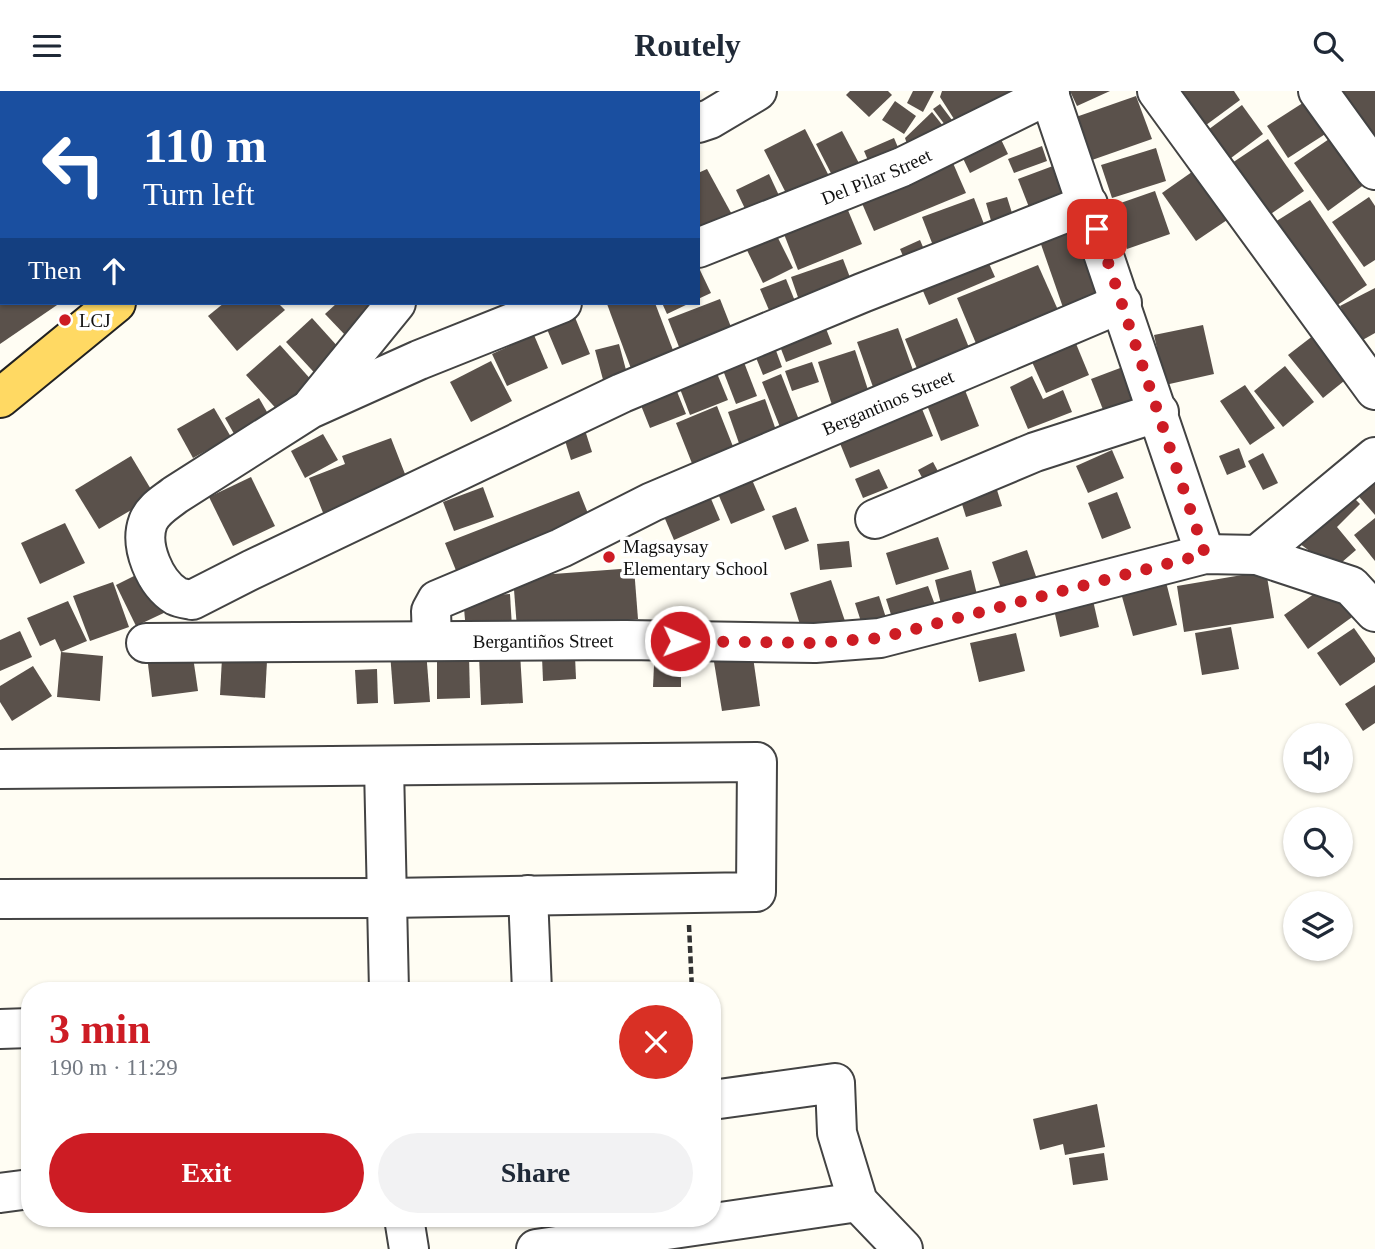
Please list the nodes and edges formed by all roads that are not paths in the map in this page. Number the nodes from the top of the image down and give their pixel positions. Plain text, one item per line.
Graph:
1 (757, 91) edge
2 (1157, 91) edge
3 (1318, 91) edge
4 (1049, 92) edge
5 (700, 122) edge
6 (1375, 170) edge
7 (1088, 204) junction
8 (700, 247) edge
9 (1122, 303) junction
10 (114, 305) edge
11 (394, 305) edge
12 (557, 305) edge
13 (1375, 390) edge
14 (0, 398) edge
15 (310, 409) junction
16 (1159, 412) junction
17 (1375, 457) edge
18 (875, 519) dead end
19 (1205, 554) junction
20 (1257, 555) junction
21 (1374, 609) edge
22 (432, 640) junction
23 (146, 643) dead end
24 (384, 767) junction
25 (0, 769) edge
26 (528, 895) junction
27 (387, 898) junction
28 (0, 899) edge
29 (389, 982) edge
30 (532, 982) edge
31 (21, 1028) edge
32 (0, 1029) edge
33 (721, 1099) edge
34 (21, 1190) edge
35 (0, 1193) edge
36 (858, 1202) junction
37 (721, 1222) edge
38 (405, 1227) edge
39 (687, 1227) edge
40 (409, 1249) edge
41 (536, 1249) edge
42 (903, 1249) edge

1 - 5 street
2 - 13 street
3 - 6 street
4 - 7 street
4 - 8 street, Del Pilar Street
7 - 9 street
7 - 15 street
9 - 16 street
9 - 22 street, Bergantinos Street
10 - 14 main road
11 - 15 street
12 - 15 street
16 - 18 street
16 - 19 street
17 - 20 street
19 - 20 street, Bergantiños Street
19 - 22 street, Bergantiños Street
20 - 21 street, Bergantiños Street
22 - 23 street, Bergantiños Street
24 - 25 street
24 - 26 street
24 - 27 street
26 - 27 street
26 - 30 street
27 - 28 street
27 - 29 street
31 - 32 street
33 - 36 street
34 - 35 street
36 - 37 street
36 - 42 street
38 - 40 street
39 - 41 street

